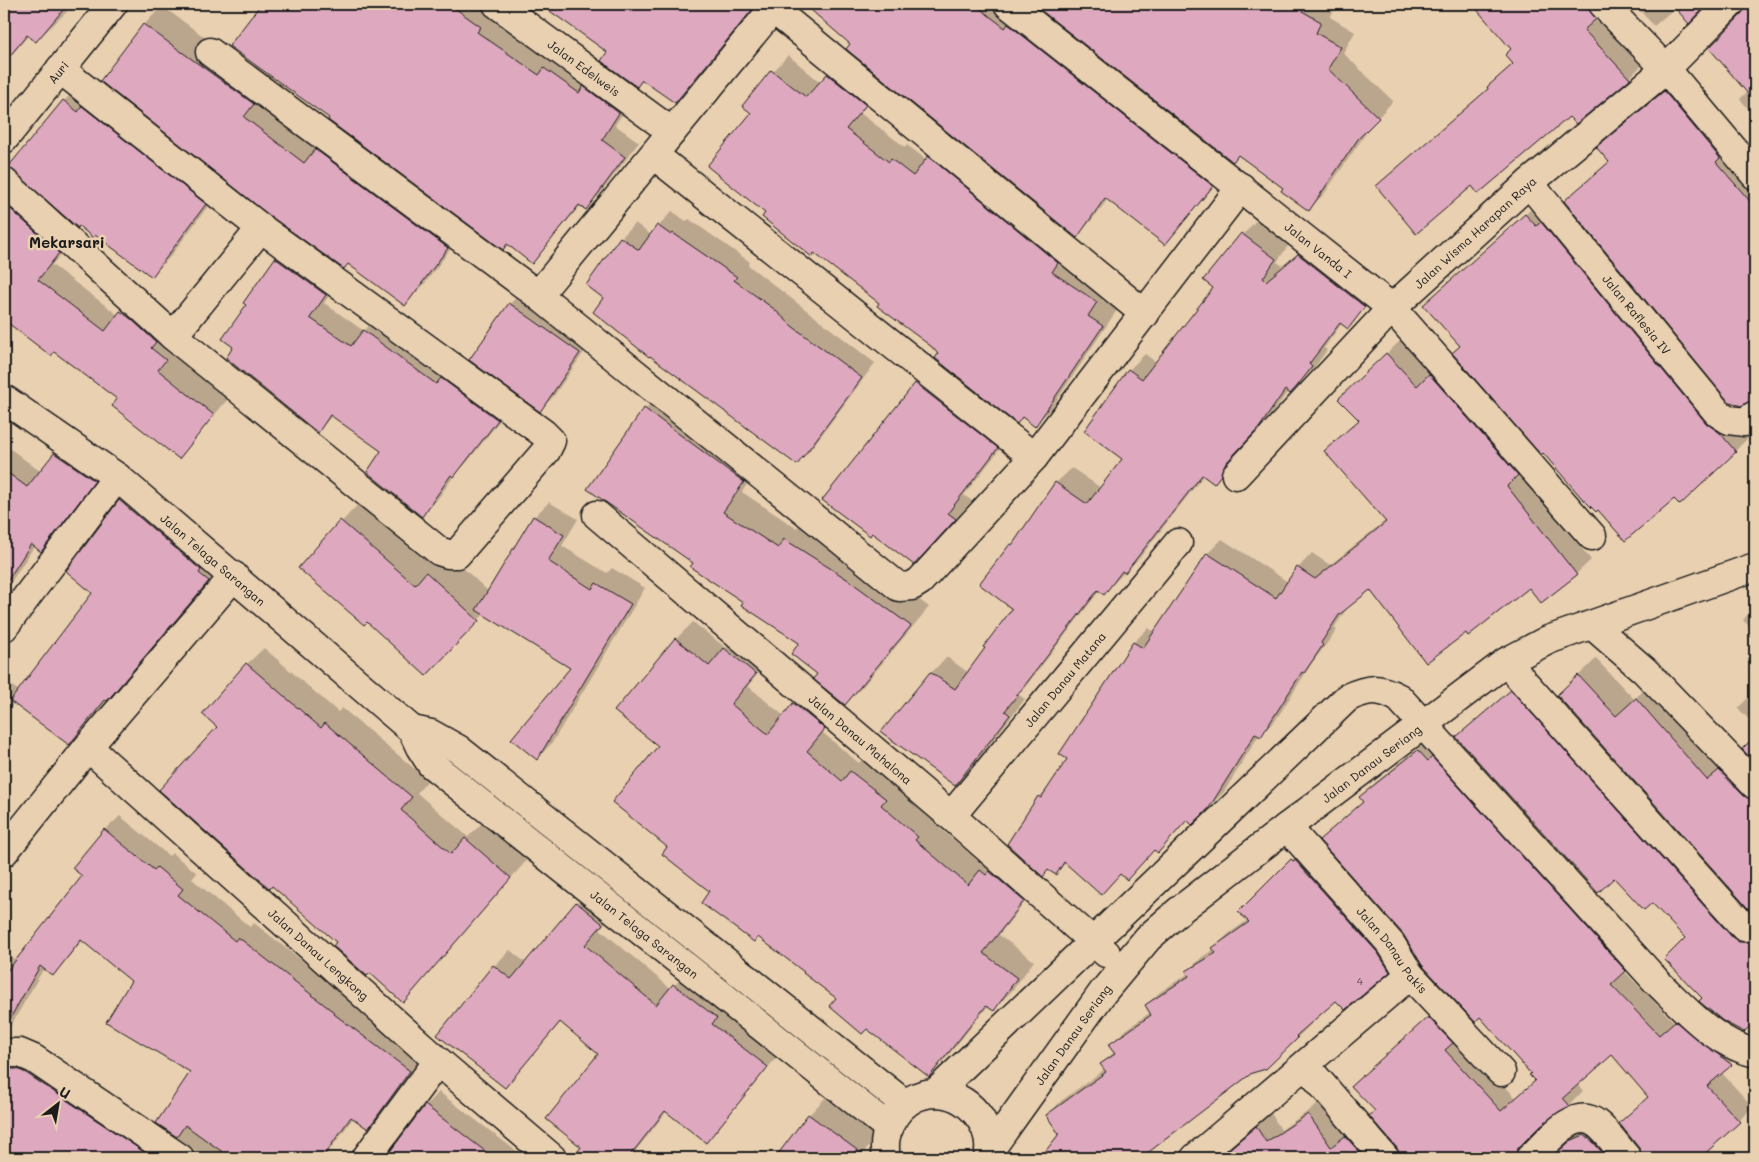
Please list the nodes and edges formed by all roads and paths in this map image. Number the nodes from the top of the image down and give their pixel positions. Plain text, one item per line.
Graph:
1 (112, 4) edge
2 (496, 4) edge
3 (1008, 4) edge
4 (1603, 4) edge
5 (1730, 4) edge
6 (775, 6) edge
7 (210, 52) dead end
8 (1666, 69) junction
9 (60, 70) junction
10 (672, 132) junction
11 (4, 139) edge
12 (654, 154) junction
13 (1755, 175) edge
14 (4, 182) edge
15 (1529, 183) junction
16 (1241, 187) junction
17 (261, 228) junction
18 (538, 295) junction
19 (1392, 308) junction
20 (1144, 314) junction
21 (173, 336) junction
22 (4, 399) edge
23 (1755, 414) edge
24 (1034, 457) junction
25 (1236, 475) dead end
26 (117, 477) junction
27 (598, 515) dead end
28 (1592, 536) dead end
29 (1178, 543) dead end
30 (1755, 567) edge
31 (234, 576) junction
32 (1592, 625) junction
33 (4, 627) edge
34 (1506, 662) junction
35 (1423, 724) junction
36 (412, 730) junction
37 (88, 746) junction
38 (1755, 785) edge
39 (951, 816) junction
40 (1287, 827) junction
41 (4, 852) edge
42 (1744, 927) dead end
43 (1094, 940) junction
44 (1121, 968) junction
45 (1410, 975) junction
46 (4, 1053) edge
47 (1755, 1054) edge
48 (438, 1061) junction
49 (1306, 1066) junction
50 (1501, 1072) dead end
51 (935, 1093) junction
52 (905, 1104) junction
53 (888, 1128) junction
54 (989, 1154) edge
55 (180, 1158) edge
56 (366, 1158) edge
57 (552, 1158) edge
58 (886, 1158) edge
59 (1195, 1158) edge
60 (1385, 1158) edge
61 (1530, 1158) edge
62 (1627, 1158) edge

1 - 9 street, Auri
2 - 10 street, Jalan Edelweis
3 - 16 street, Jalan Vanda I
4 - 8 street
5 - 8 street, Jalan Wisma Harapan Raya
6 - 10 street
6 - 20 street
7 - 18 street
8 - 13 street
8 - 15 street, Jalan Wisma Harapan Raya
9 - 11 street, Auri
9 - 17 street
10 - 12 street
12 - 18 street
12 - 24 street
14 - 21 street
15 - 19 street, Jalan Wisma Harapan Raya
15 - 23 street, Jalan Raflesia IV
16 - 19 street, Jalan Vanda I
16 - 20 street
17 - 21 street
17 - 21 street
18 - 24 street
19 - 25 street, Jalan Wisma Harapan Raya
19 - 28 street, Jalan Vanda I
20 - 24 street
22 - 26 street, Jalan Telaga Sarangan
26 - 31 street, Jalan Telaga Sarangan
26 - 33 street
27 - 39 street, Jalan Danau Mahalona
29 - 39 street, Jalan Danau Matana
30 - 32 street
31 - 36 street, Jalan Telaga Sarangan
31 - 37 street
32 - 34 street
32 - 38 street
34 - 35 street
34 - 42 street
35 - 40 street, Jalan Danau Seriang
35 - 43 street, Jalan Danau Seriang
35 - 47 street
36 - 52 street, Jalan Telaga Sarangan
36 - 53 street, Jalan Telaga Sarangan
37 - 41 street
37 - 48 street, Jalan Danau Lengkong
39 - 43 street, Jalan Danau Mahalona
40 - 44 street, Jalan Danau Seriang
40 - 45 street, Jalan Danau Pakis
43 - 44 street, Jalan Danau Mahalona
43 - 51 street, Jalan Danau Seriang
44 - 54 street, Jalan Danau Seriang
45 - 49 street
45 - 50 street, Jalan Danau Pakis
46 - 55 street
48 - 56 street
48 - 57 street, Jalan Danau Lengkong
49 - 59 street
49 - 60 street
51 - 52 street
51 - 54 street
52 - 53 street
53 - 58 street
61 - 62 street

